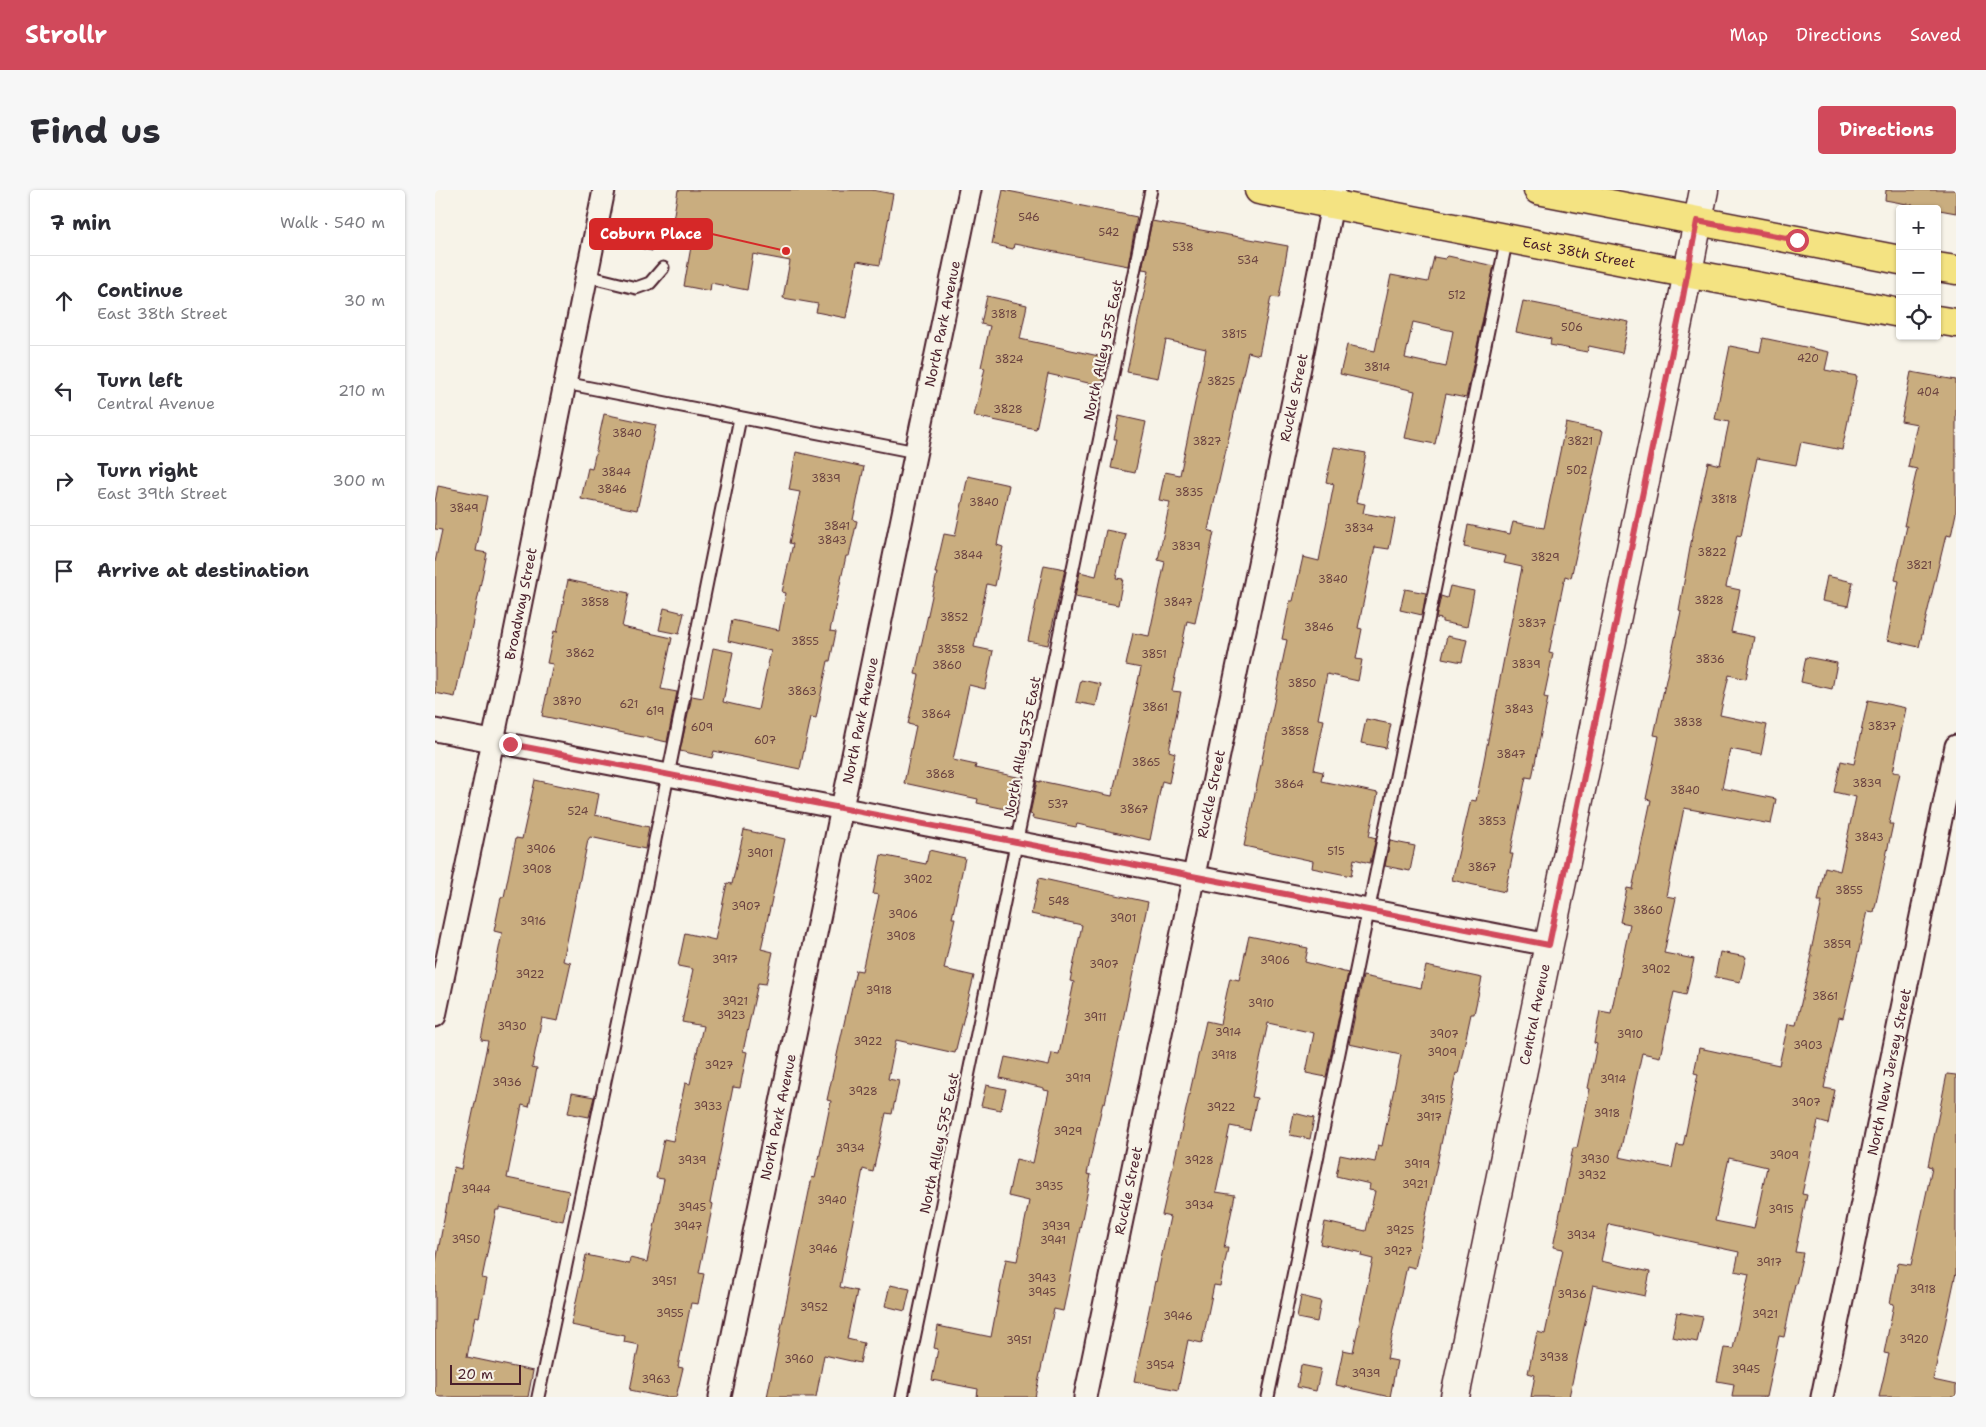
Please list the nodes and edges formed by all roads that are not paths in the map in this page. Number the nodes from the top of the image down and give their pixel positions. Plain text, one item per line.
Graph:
1 (604, 190) edge
2 (970, 190) edge
3 (1151, 190) edge
4 (1259, 190) edge
5 (1537, 190) edge
6 (1704, 190) edge
7 (1333, 197) edge
8 (1697, 221) junction
9 (1507, 238) junction
10 (1896, 259) edge
11 (663, 268) dead end
12 (1941, 268) edge
13 (1956, 270) edge
14 (1688, 273) junction
15 (587, 276) junction
16 (1896, 311) edge
17 (1941, 321) edge
18 (1956, 323) edge
19 (565, 383) junction
20 (740, 418) junction
21 (916, 452) junction
22 (435, 730) edge
23 (493, 741) junction
24 (1956, 746) edge
25 (668, 775) junction
26 (842, 809) junction
27 (1018, 843) junction
28 (1193, 876) junction
29 (1368, 910) junction
30 (1549, 945) junction
31 (435, 1016) edge
32 (538, 1397) edge
33 (720, 1397) edge
34 (902, 1397) edge
35 (1085, 1397) edge
36 (1268, 1397) edge
37 (1455, 1397) edge
38 (1822, 1397) edge

1 - 15 street, Broadway Street
2 - 21 street, North Park Avenue
3 - 27 lane, North Alley 575 East
4 - 7 main road, East 38th Street
5 - 8 main road
6 - 8 main road, Central Avenue
7 - 9 main road, East 38th Street
7 - 28 street, Ruckle Street
8 - 10 main road
8 - 14 main road, Central Avenue
9 - 14 main road, East 38th Street
9 - 29 lane
11 - 15 lane
12 - 13 main road
14 - 16 main road, East 38th Street
14 - 30 main road, Central Avenue
15 - 19 street, Broadway Street
17 - 18 main road
19 - 20 lane
19 - 23 street, Broadway Street
20 - 21 lane
20 - 25 lane
21 - 26 street, North Park Avenue
22 - 23 street
23 - 25 street
23 - 31 street, Broadway Street
24 - 38 street, North New Jersey Street
25 - 26 street
25 - 32 lane
26 - 27 street
26 - 33 street, North Park Avenue
27 - 28 street
27 - 34 lane, North Alley 575 East
28 - 29 street
28 - 35 street, Ruckle Street
29 - 30 street
29 - 36 lane
30 - 37 main road, Central Avenue

